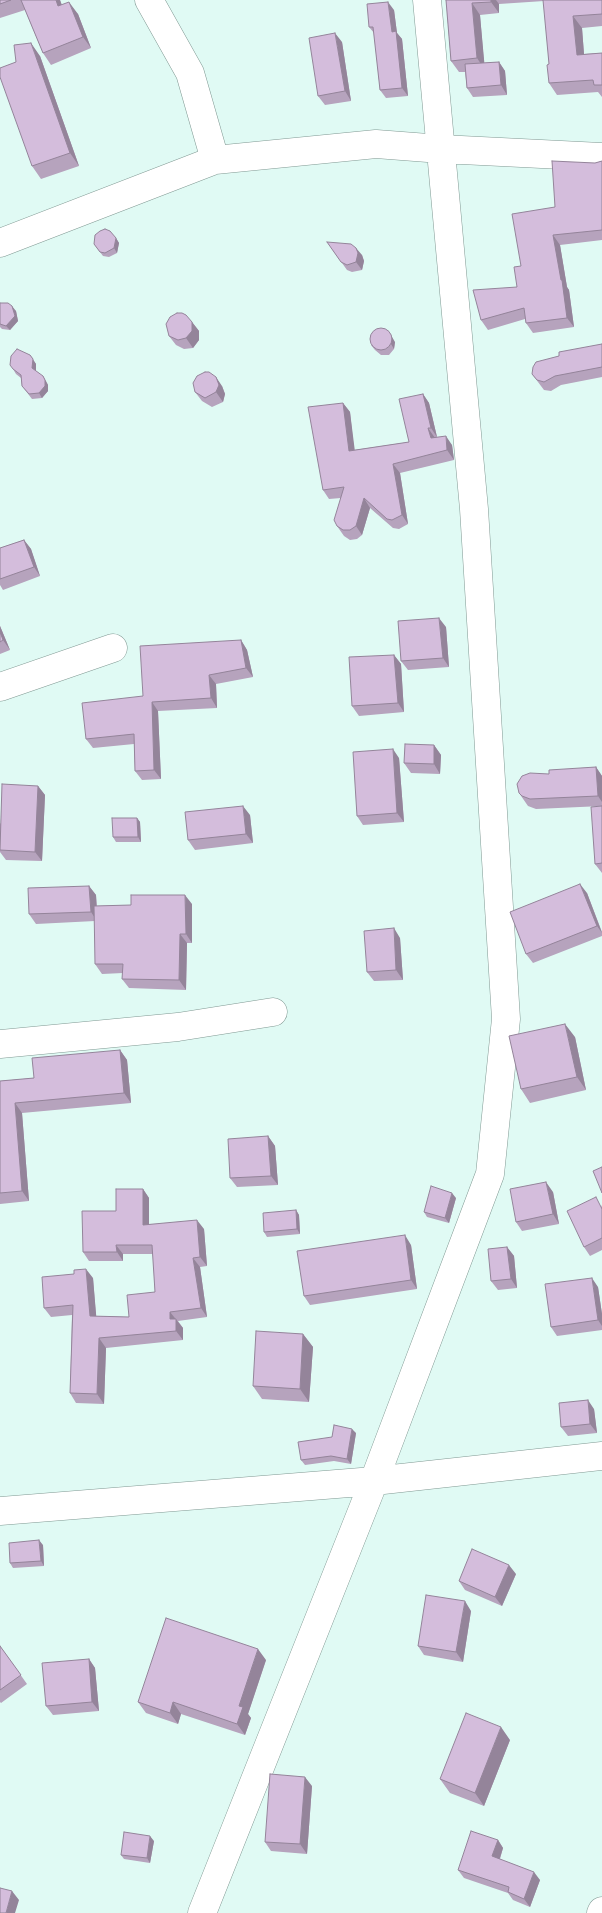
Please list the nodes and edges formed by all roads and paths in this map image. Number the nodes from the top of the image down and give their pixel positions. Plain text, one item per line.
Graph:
1 (148, 0) edge
2 (427, 0) edge
3 (442, 150) junction
4 (602, 157) edge
5 (215, 160) junction
6 (0, 244) edge
7 (113, 648) dead end
8 (0, 687) edge
9 (273, 1012) dead end
10 (0, 1044) edge
11 (602, 1456) edge
12 (374, 1481) junction
13 (0, 1511) edge
14 (202, 1913) edge

1 - 5 street
2 - 3 street
3 - 4 street
3 - 5 street
3 - 12 street
5 - 6 street
7 - 8 street
9 - 10 street
11 - 12 street
12 - 13 street
12 - 14 street

